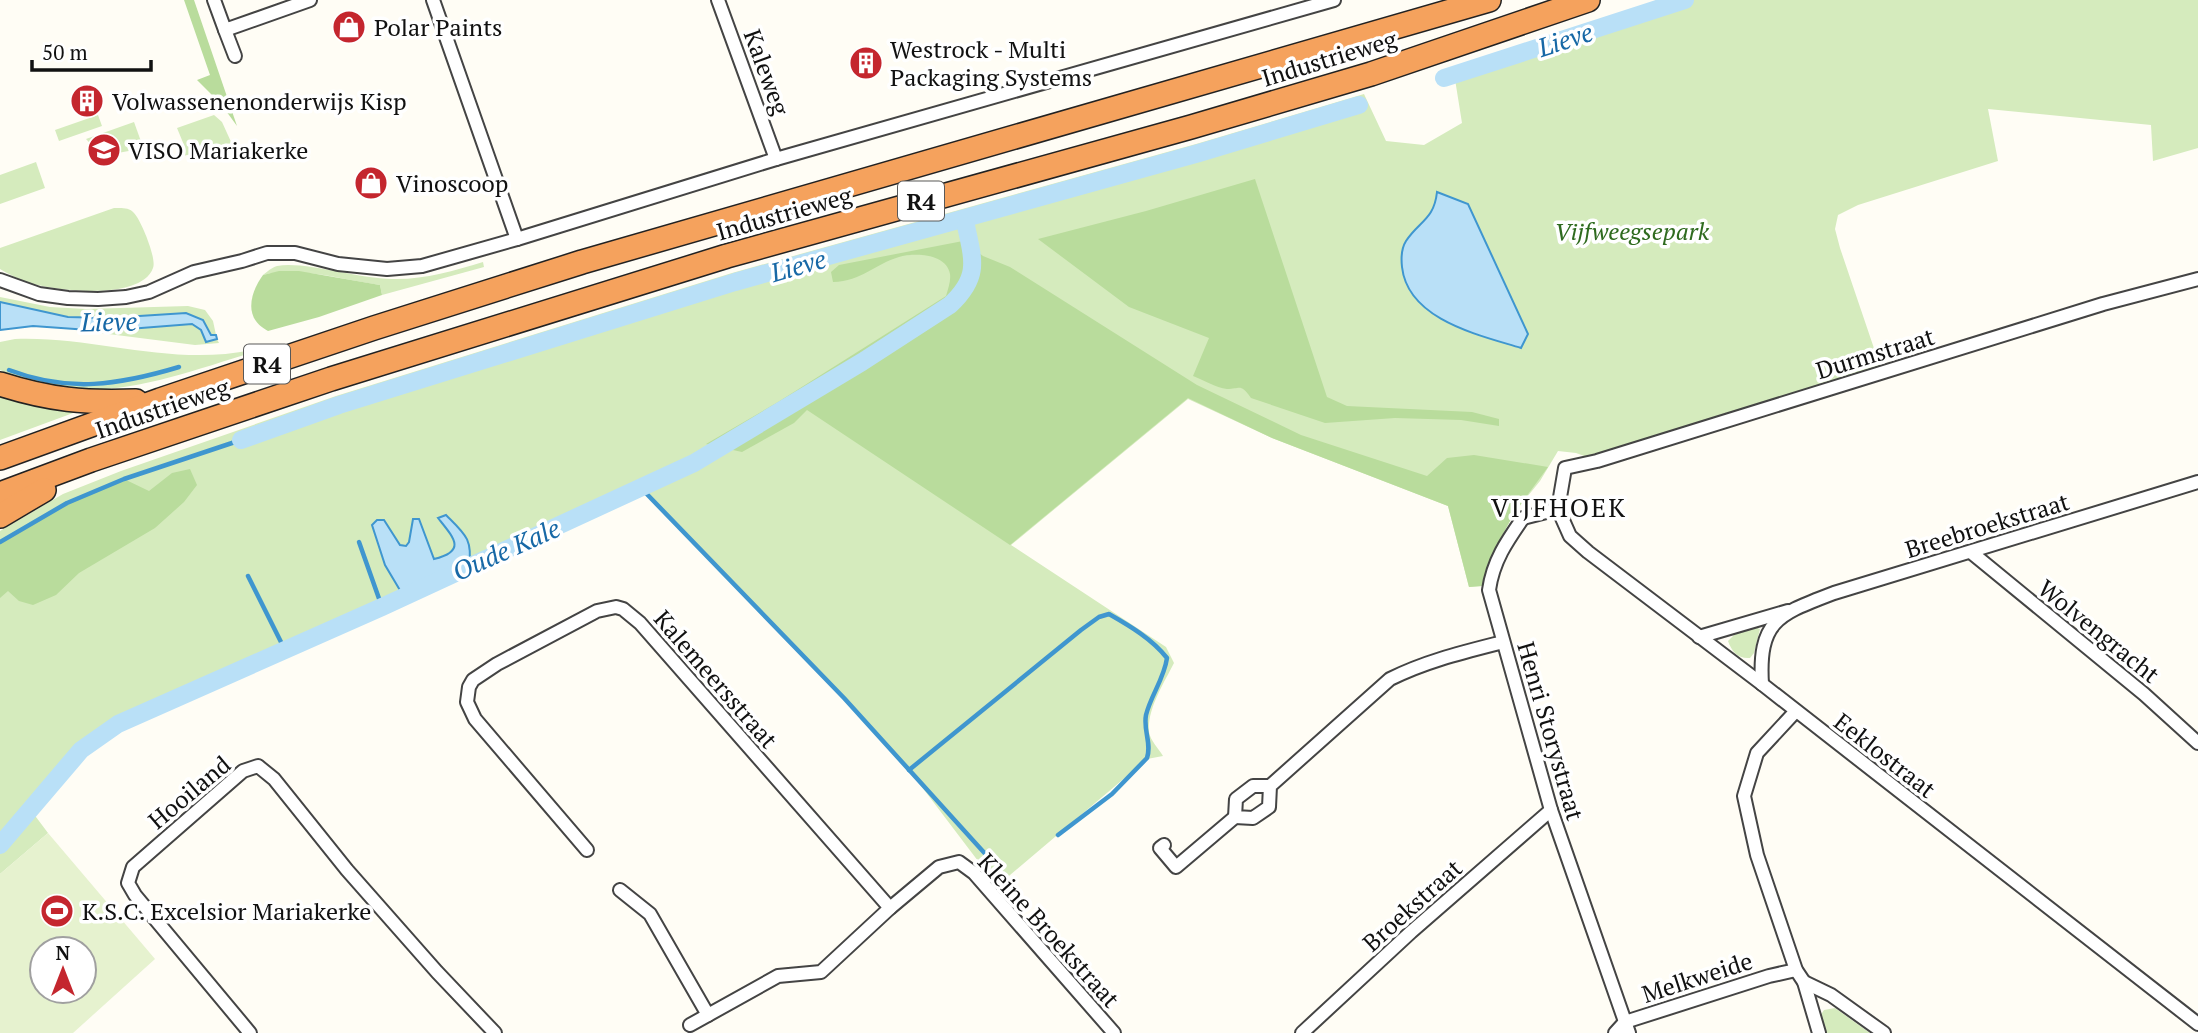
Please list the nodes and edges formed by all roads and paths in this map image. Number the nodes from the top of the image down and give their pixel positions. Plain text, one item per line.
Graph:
1 (215, 0) edge
2 (310, 0) edge
3 (433, 0) edge
4 (718, 0) edge
5 (1334, 0) edge
6 (1489, 0) edge
7 (1588, 0) edge
8 (226, 30) junction
9 (234, 56) dead end
10 (776, 159) junction
11 (517, 239) junction
12 (2198, 279) edge
13 (0, 280) edge
14 (0, 384) edge
15 (160, 400) junction
16 (0, 458) edge
17 (91, 460) junction
18 (2198, 482) edge
19 (0, 494) edge
20 (1558, 509) junction
21 (0, 516) edge
22 (1972, 553) junction
23 (1788, 611) junction
24 (1699, 637) junction
25 (1503, 642) junction
26 (1762, 684) junction
27 (1795, 712) junction
28 (2198, 743) edge
29 (1270, 786) junction
30 (1551, 810) junction
31 (1235, 817) junction
32 (1164, 845) dead end
33 (587, 850) dead end
34 (620, 890) dead end
35 (890, 908) junction
36 (1796, 970) junction
37 (1804, 982) junction
38 (708, 1015) junction
39 (2198, 1024) edge
40 (690, 1025) dead end
41 (1627, 1028) edge
42 (250, 1033) edge
43 (495, 1033) edge
44 (1114, 1033) edge
45 (1302, 1033) edge
46 (1615, 1033) edge
47 (1819, 1033) edge
48 (1884, 1033) edge

1 - 8 street
2 - 8 street
3 - 11 street
4 - 10 street, Kaleweg
5 - 10 street
6 - 15 highway, Industrieweg / R4
7 - 17 highway, Industrieweg / R4
8 - 9 street
10 - 11 street
11 - 13 street
12 - 20 street, Durmstraat
14 - 15 highway, R4
15 - 16 highway, Industrieweg / R4
17 - 19 highway, Industrieweg / R4
17 - 21 highway
18 - 22 street, Breebroekstraat
20 - 24 street, Eeklostraat
20 - 25 street, Henri Storystraat
22 - 23 street, Breebroekstraat
22 - 28 street, Wolvengracht
23 - 24 street, Breebroekstraat
23 - 26 street, Breebroekstraat
24 - 26 street, Eeklostraat
25 - 29 street
25 - 30 street, Henri Storystraat
26 - 27 street, Eeklostraat
27 - 36 street
27 - 39 street, Eeklostraat
29 - 31 street
29 - 31 street
30 - 41 street, Henri Storystraat
30 - 45 street, Broekstraat
31 - 32 street
33 - 35 street, Kalemeersstraat
34 - 38 street
35 - 38 street, Kleine Broekstraat
35 - 44 street, Kleine Broekstraat
36 - 37 street
36 - 41 street, Melkweide
37 - 47 street
37 - 48 street
38 - 40 street, Kleine Broekstraat
41 - 46 street, Melkweide
42 - 43 street, Hooiland

